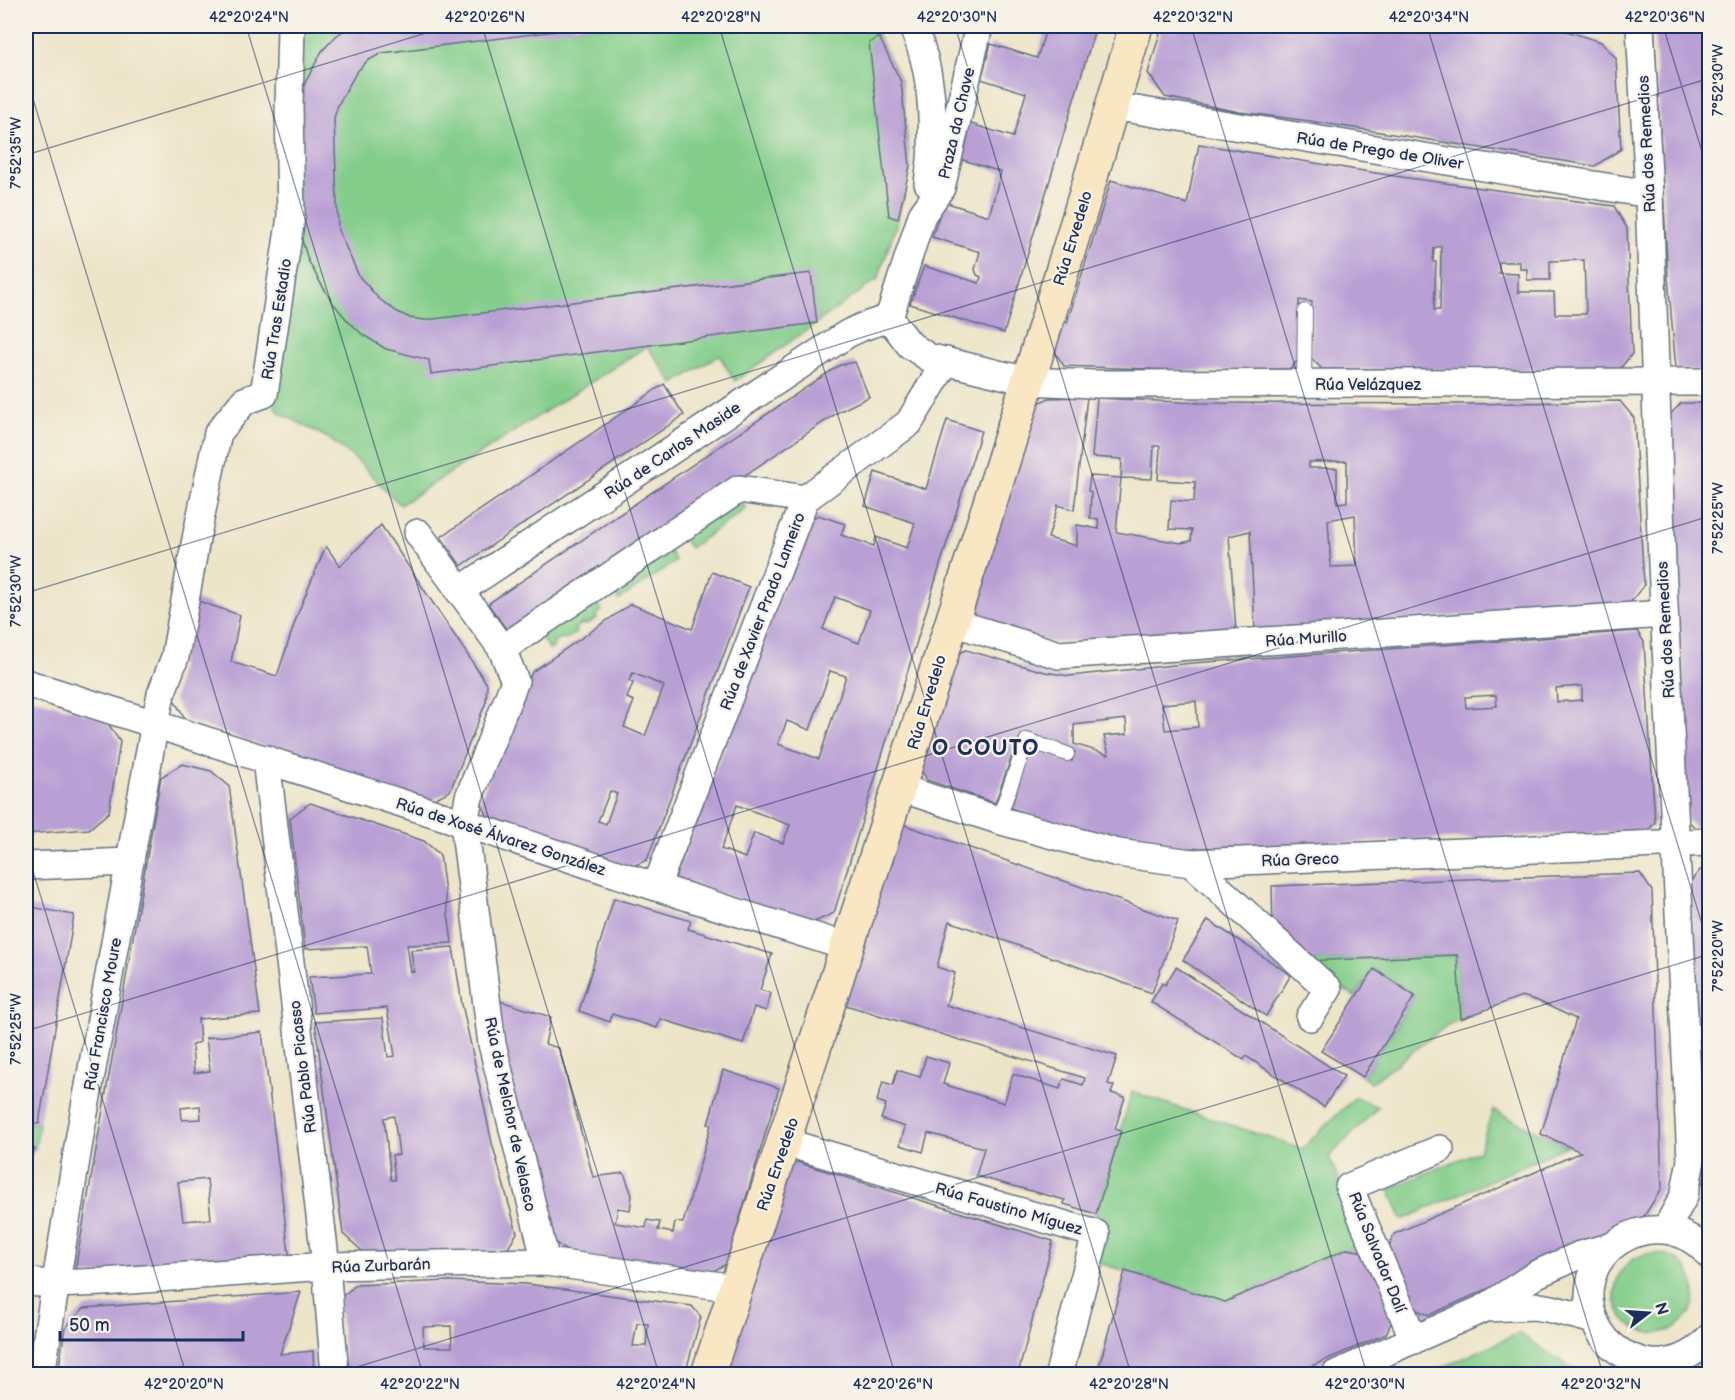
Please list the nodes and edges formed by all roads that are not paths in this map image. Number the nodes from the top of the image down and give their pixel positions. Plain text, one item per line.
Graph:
1 (291, 26) edge
2 (912, 26) edge
3 (979, 26) edge
4 (1136, 26) edge
5 (1640, 26) edge
6 (1112, 106) junction
7 (1649, 194) junction
8 (922, 215) junction
9 (1305, 311) dead end
10 (889, 318) junction
11 (946, 361) junction
12 (1027, 381) junction
13 (1654, 382) junction
14 (1710, 382) edge
15 (1305, 384) junction
16 (805, 499) junction
17 (418, 534) dead end
18 (459, 591) junction
19 (1664, 614) junction
20 (952, 622) junction
21 (502, 649) junction
22 (175, 657) joint
23 (26, 683) edge
24 (155, 723) junction
25 (1066, 754) dead end
26 (266, 759) junction
27 (900, 788) junction
28 (998, 820) junction
29 (464, 823) junction
30 (1710, 842) edge
31 (1675, 843) junction
32 (130, 862) junction
33 (1191, 863) junction
34 (26, 866) edge
35 (656, 887) junction
36 (848, 946) junction
37 (1310, 1017) dead end
38 (784, 1142) junction
39 (1440, 1149) dead end
40 (1666, 1229) junction
41 (1610, 1247) junction
42 (1710, 1256) edge
43 (546, 1262) junction
44 (326, 1266) junction
45 (26, 1282) edge
46 (54, 1284) junction
47 (736, 1288) junction
48 (1485, 1308) junction
49 (1594, 1320) junction
50 (1710, 1337) edge
51 (1414, 1340) junction
52 (1644, 1369) edge
53 (40, 1374) edge
54 (335, 1374) edge
55 (708, 1374) edge
56 (1059, 1374) edge
57 (1336, 1374) edge

1 - 22 street, Rúa Tras Estadio
2 - 8 street
3 - 8 street, Praza da Chave
4 - 6 street, Rúa Ervedelo
5 - 7 street, Rúa dos Remedios
6 - 7 street, Rúa de Prego de Oliver
6 - 12 street, Rúa Ervedelo
7 - 13 street, Rúa dos Remedios
8 - 10 street, Praza da Chave
9 - 15 lane
10 - 11 street
10 - 18 street, Rúa de Carlos Maside
11 - 12 street
11 - 16 street, Rúa de Xavier Prado Lameiro
12 - 15 street, Rúa Velázquez
12 - 20 street, Rúa Ervedelo
13 - 14 street, Rúa Velázquez
13 - 15 street, Rúa Velázquez
13 - 19 street, Rúa dos Remedios
16 - 21 street
16 - 35 street, Rúa de Xavier Prado Lameiro
17 - 18 street
18 - 21 street
19 - 20 street, Rúa Murillo
19 - 31 street, Rúa dos Remedios
20 - 27 street, Rúa Ervedelo
21 - 29 street
22 - 24 street, Rúa Francisco Moure
23 - 24 street, Rúa de Xosé Álvarez González
24 - 26 street, Rúa de Xosé Álvarez González
24 - 32 street, Rúa Francisco Moure
25 - 28 lane
26 - 29 street, Rúa de Xosé Álvarez González
26 - 44 street, Rúa Pablo Picasso
27 - 28 street, Rúa Greco
27 - 36 street, Rúa Ervedelo
28 - 33 street, Rúa Greco
29 - 35 street, Rúa de Xosé Álvarez González
29 - 43 street, Rúa de Melchor de Velasco
30 - 31 street, Rúa Greco
31 - 33 street, Rúa Greco
31 - 40 street, Rúa dos Remedios
32 - 34 street
32 - 46 street, Rúa Francisco Moure
33 - 37 street
35 - 36 street, Rúa de Xosé Álvarez González
36 - 38 street, Rúa Ervedelo
38 - 47 street, Rúa Ervedelo
38 - 56 street, Rúa Faustino Míguez
39 - 51 street, Rúa Salvador Dalí
40 - 41 street
40 - 42 street
41 - 48 street
41 - 49 street
43 - 44 street, Rúa Zurbarán
43 - 47 street, Rúa Zurbarán
44 - 46 street, Rúa Zurbarán
44 - 54 street, Rúa Pablo Picasso
45 - 46 street, Rúa Zurbarán
46 - 53 street, Rúa Francisco Moure
47 - 55 street, Rúa Ervedelo
48 - 49 street
48 - 51 street
49 - 52 street
50 - 52 street
51 - 57 street

